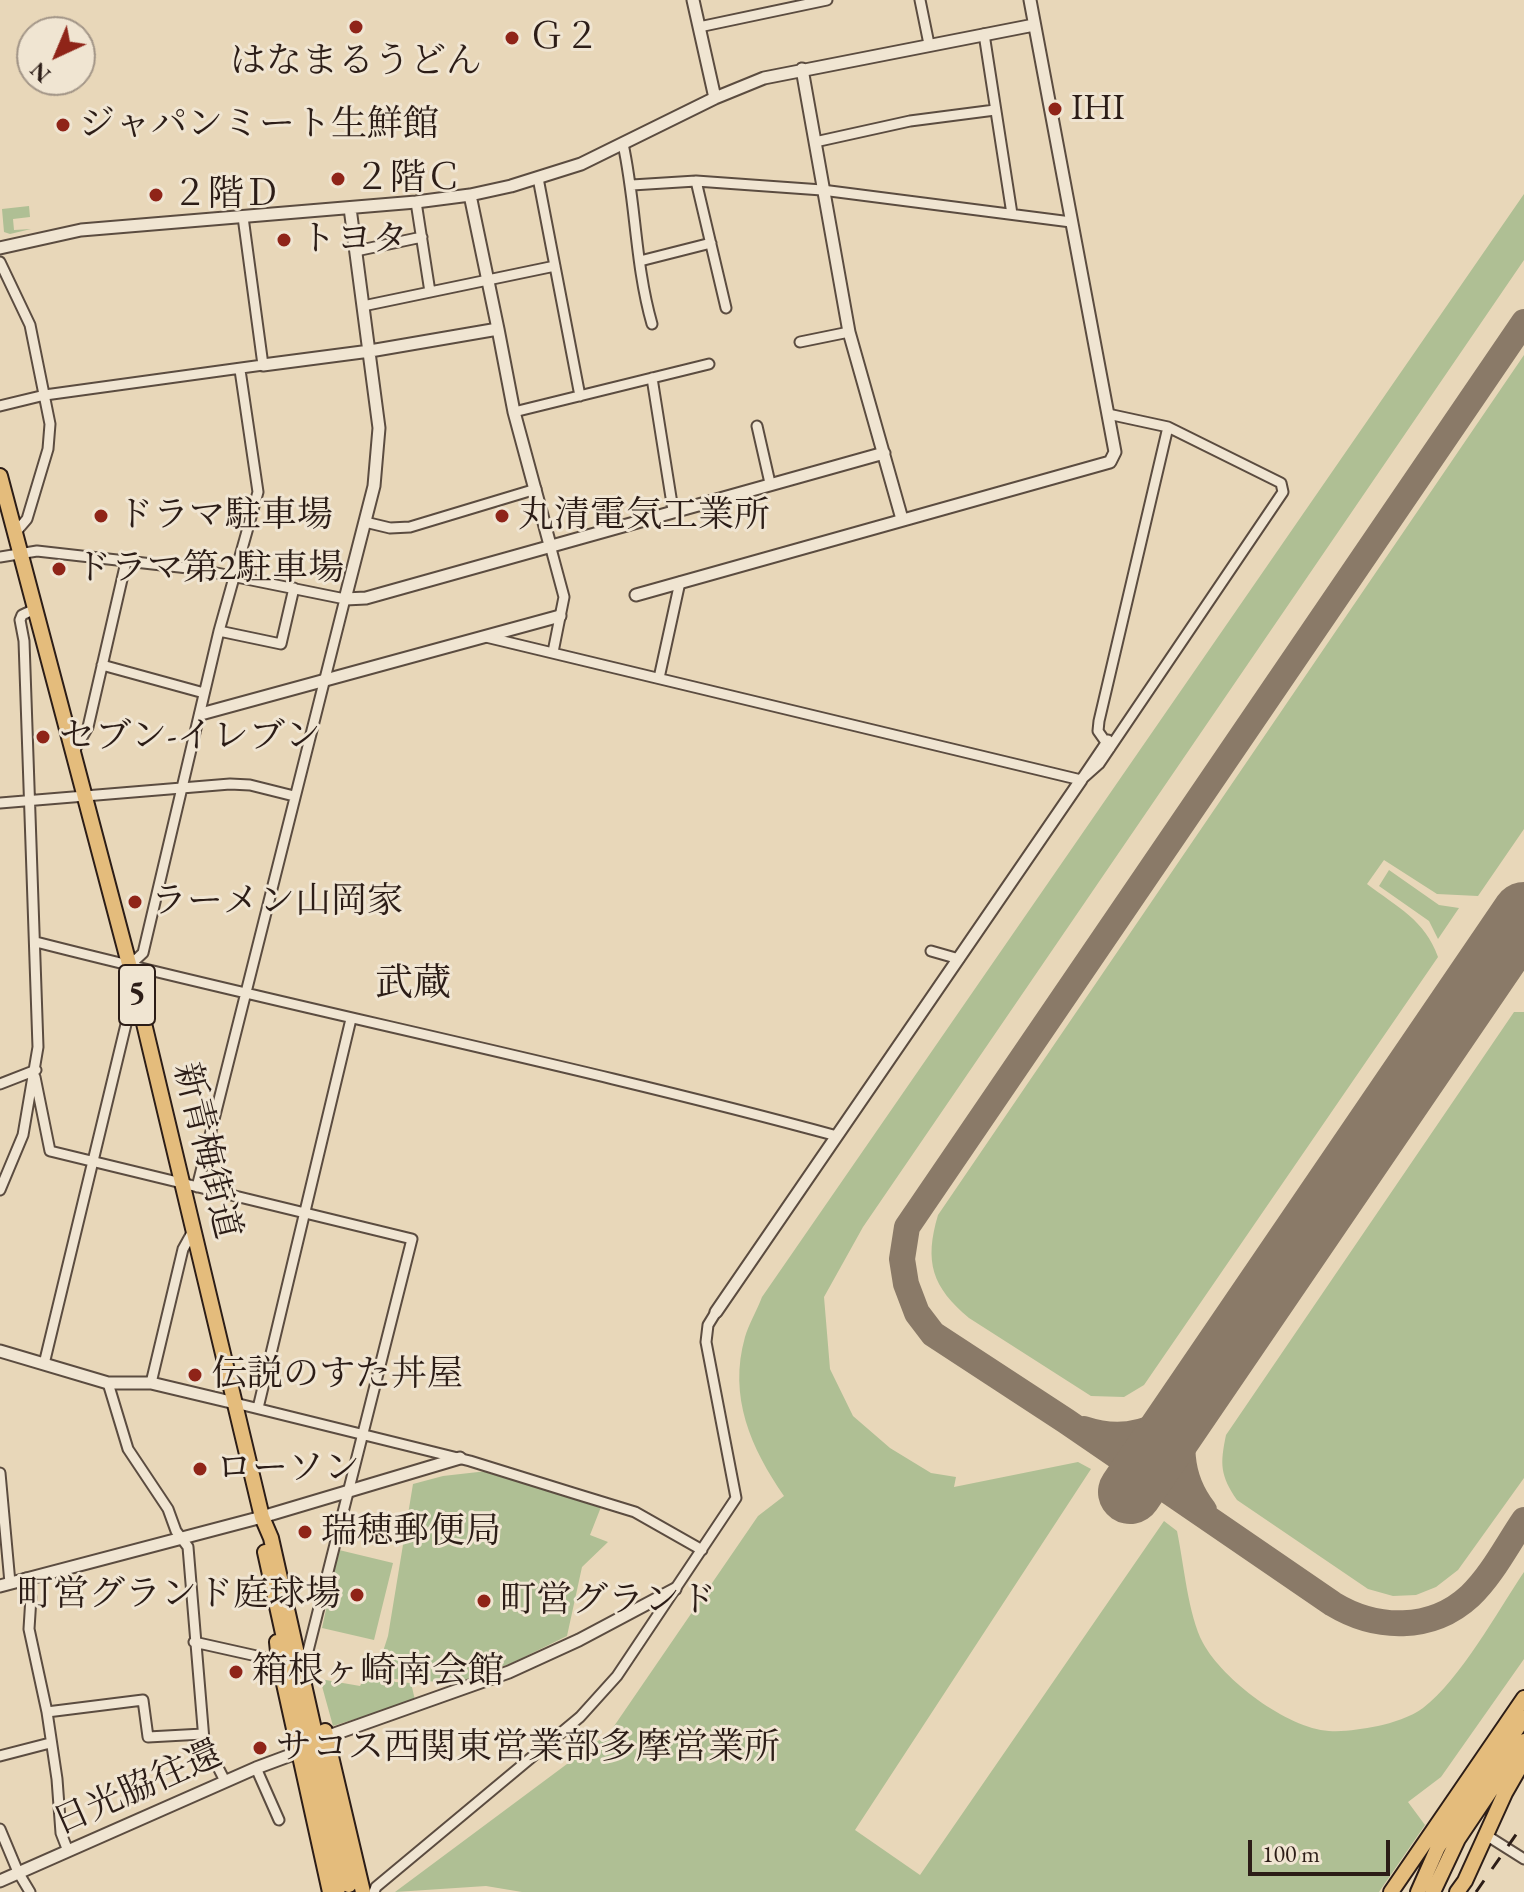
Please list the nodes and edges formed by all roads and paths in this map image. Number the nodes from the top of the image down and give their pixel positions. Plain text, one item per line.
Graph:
1 (693, 0) edge
2 (827, 0) edge
3 (920, 0) edge
4 (1030, 0) edge
5 (1034, 25) junction
6 (699, 27) junction
7 (984, 34) junction
8 (929, 44) junction
9 (802, 69) junction
10 (715, 98) junction
11 (995, 110) junction
12 (815, 142) junction
13 (623, 144) junction
14 (538, 178) junction
15 (696, 181) junction
16 (632, 185) junction
17 (822, 190) junction
18 (470, 195) junction
19 (416, 202) junction
20 (350, 208) junction
21 (1012, 214) junction
22 (243, 217) junction
23 (1071, 222) junction
24 (422, 237) junction
25 (711, 243) junction
26 (0, 248) edge
27 (356, 251) junction
28 (640, 261) junction
29 (0, 262) edge
30 (555, 266) junction
31 (488, 279) junction
32 (430, 292) junction
33 (363, 306) junction
34 (726, 308) dead end
35 (652, 324) dead end
36 (498, 329) junction
37 (849, 332) junction
38 (800, 342) dead end
39 (370, 351) junction
40 (709, 364) dead end
41 (263, 365) junction
42 (240, 370) junction
43 (652, 378) junction
44 (45, 395) junction
45 (580, 396) junction
46 (0, 406) edge
47 (514, 412) junction
48 (1108, 414) junction
49 (757, 426) dead end
50 (1168, 427) junction
51 (884, 453) junction
52 (0, 476) edge
53 (770, 483) junction
54 (536, 489) junction
55 (673, 510) junction
56 (902, 519) junction
57 (365, 522) junction
58 (15, 533) junction
59 (550, 545) junction
60 (20, 553) junction
61 (0, 557) edge
62 (126, 562) junction
63 (233, 576) junction
64 (680, 582) junction
65 (294, 588) junction
66 (636, 595) dead end
67 (345, 599) junction
68 (35, 609) junction
69 (560, 616) junction
70 (219, 631) junction
71 (484, 636) junction
72 (553, 652) junction
73 (102, 665) junction
74 (659, 678) junction
75 (326, 680) junction
76 (204, 693) junction
77 (201, 714) junction
78 (1108, 745) junction
79 (73, 753) junction
80 (1081, 780) junction
81 (183, 787) junction
82 (85, 796) junction
83 (294, 796) junction
84 (30, 801) junction
85 (0, 803) edge
86 (36, 942) junction
87 (931, 951) dead end
88 (959, 959) junction
89 (130, 965) junction
90 (247, 993) junction
91 (137, 994) junction
92 (351, 1019) junction
93 (35, 1073) junction
94 (0, 1084) edge
95 (837, 1136) junction
96 (94, 1162) junction
97 (190, 1185) junction
98 (0, 1190) edge
99 (305, 1215) junction
100 (194, 1228) junction
101 (716, 1312) joint
102 (0, 1351) edge
103 (44, 1364) junction
104 (108, 1383) junction
105 (151, 1383) junction
106 (235, 1403) junction
107 (258, 1408) junction
108 (364, 1433) junction
109 (460, 1458) junction
110 (0, 1473) edge
111 (349, 1491) junction
112 (262, 1517) junction
113 (182, 1538) junction
114 (702, 1550) junction
115 (26, 1578) junction
116 (5, 1584) edge
117 (675, 1589) junction
118 (282, 1609) junction
119 (194, 1642) junction
120 (307, 1655) junction
121 (279, 1661) junction
122 (1524, 1698) edge
123 (47, 1712) junction
124 (1524, 1718) edge
125 (203, 1734) junction
126 (326, 1737) junction
127 (1524, 1741) edge
128 (50, 1743) junction
129 (299, 1752) junction
130 (0, 1756) edge
131 (1524, 1760) edge
132 (256, 1768) junction
133 (225, 1781) junction
134 (279, 1820) dead end
135 (0, 1829) edge
136 (1486, 1835) junction
137 (68, 1851) junction
138 (1524, 1859) edge
139 (18, 1872) junction
140 (0, 1881) edge
141 (345, 1889) edge
142 (30, 1892) edge
143 (374, 1892) edge
144 (1391, 1892) edge
145 (1418, 1892) edge
146 (1433, 1892) edge
147 (1457, 1892) edge

1 - 6 street
2 - 6 street
3 - 8 street
4 - 5 street
5 - 7 street
5 - 23 street
6 - 10 street
7 - 8 street
7 - 11 street
8 - 9 street
9 - 10 street
9 - 12 street
10 - 13 street
11 - 12 street
11 - 21 street
12 - 17 street
13 - 14 street
13 - 16 street
14 - 18 street
14 - 30 street
15 - 16 street
15 - 17 street
15 - 25 street
16 - 28 street
17 - 21 street
17 - 37 street
18 - 19 street
18 - 31 street
19 - 20 street
19 - 24 street
20 - 22 street
20 - 27 street
21 - 23 street
22 - 26 street
22 - 41 street
23 - 48 street
24 - 27 street
24 - 32 street
25 - 28 street
25 - 34 street
27 - 33 street
28 - 35 street
29 - 44 street
30 - 31 street
30 - 45 street
31 - 32 street
31 - 36 street
32 - 33 street
33 - 39 street
36 - 39 street
36 - 47 street
37 - 38 street
37 - 51 street
39 - 41 street
39 - 57 street
40 - 43 street
41 - 42 street
42 - 44 street
42 - 63 street
43 - 45 street
43 - 55 street
44 - 46 street
44 - 58 street
45 - 47 street
47 - 54 street
48 - 50 street
48 - 56 street
49 - 53 street
50 - 78 street
50 - 78 street
51 - 53 street
51 - 56 street
52 - 58 main road, 新青梅街道 / 5
53 - 55 street
54 - 57 street
54 - 59 street
55 - 59 street
56 - 64 street
57 - 67 street
58 - 60 main road, 新青梅街道 / 5
59 - 67 street
59 - 69 street
60 - 61 street
60 - 62 street
60 - 68 main road, 新青梅街道 / 5
62 - 63 street
62 - 73 street
63 - 65 street
63 - 70 street
64 - 66 street
64 - 74 street
65 - 67 street
65 - 70 street
67 - 75 street
68 - 79 main road, 新青梅街道 / 5
68 - 84 street
69 - 71 street
69 - 72 street
70 - 76 street
71 - 72 street
71 - 75 street
72 - 74 street
73 - 76 street
73 - 79 street
74 - 80 street
75 - 77 street
75 - 83 street
76 - 77 street
77 - 81 street
78 - 80 street
79 - 82 main road, 新青梅街道 / 5
80 - 88 street
81 - 82 street
81 - 83 street
81 - 89 street
82 - 84 street
82 - 89 main road, 新青梅街道 / 5
83 - 90 street
84 - 85 street
84 - 86 street
86 - 89 street
86 - 93 street
87 - 88 street
88 - 95 street
89 - 90 street
89 - 91 main road, 新青梅街道 / 5
90 - 92 street
90 - 97 street
91 - 96 street
91 - 97 main road, 新青梅街道 / 5
92 - 95 street
92 - 99 street
93 - 94 street
93 - 96 street
93 - 98 street
95 - 101 street
96 - 97 street
96 - 103 street
97 - 99 street
97 - 100 main road, 新青梅街道 / 5
99 - 107 street
99 - 108 street
100 - 105 street
100 - 106 main road, 新青梅街道 / 5
101 - 114 street
102 - 103 street
103 - 104 street
104 - 105 street
104 - 113 street
105 - 106 street
106 - 107 street
106 - 112 main road, 新青梅街道 / 5
107 - 108 street
108 - 109 street
108 - 111 street
109 - 111 street
109 - 114 street
110 - 116 street
111 - 112 street
111 - 120 street
112 - 113 street
112 - 118 main road, 新青梅街道 / 5
113 - 115 street
113 - 119 street
114 - 117 street
115 - 116 street
115 - 123 street
117 - 126 street
117 - 143 street
118 - 120 main road
118 - 121 main road
118 - 141 main road, 新青梅街道 / 5
119 - 121 street
119 - 125 street
120 - 126 main road
121 - 129 main road
122 - 144 main road
123 - 125 street
123 - 128 street
124 - 145 main road
125 - 133 street
126 - 141 main road
127 - 146 main road
128 - 130 street
128 - 137 street
129 - 132 street, 日光脇往還
129 - 141 main road
131 - 136 main road
132 - 133 street, 日光脇往還
132 - 134 street
133 - 137 street, 日光脇往還
135 - 139 street
136 - 138 street
136 - 147 main road
137 - 139 street, 日光脇往還
139 - 140 street, 日光脇往還
139 - 142 street

